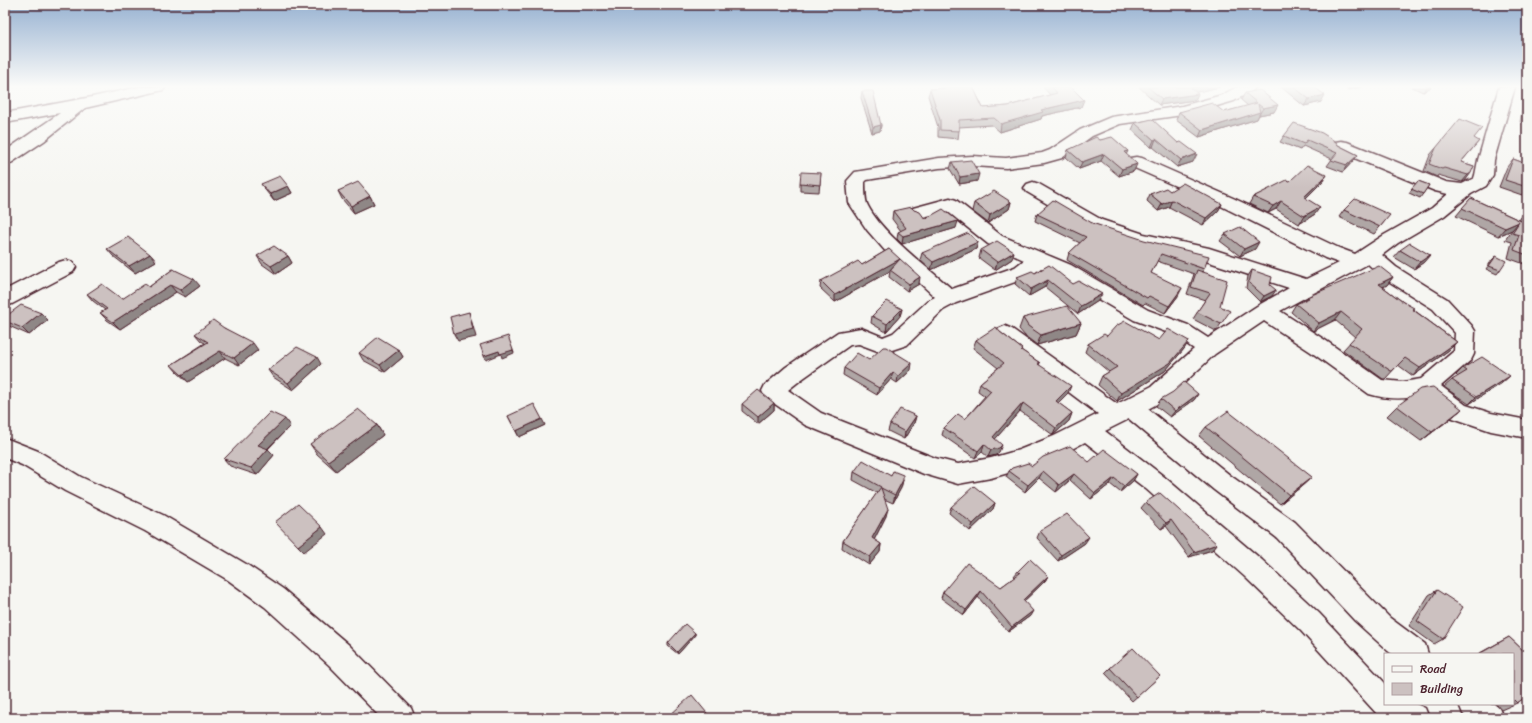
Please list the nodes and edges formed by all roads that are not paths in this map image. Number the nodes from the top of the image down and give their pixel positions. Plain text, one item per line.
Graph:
1 (59, 121) edge
2 (1115, 121) edge
3 (1497, 121) edge
4 (1341, 146) edge
5 (5, 159) edge
6 (1136, 162) edge
7 (1033, 188) dead end
8 (1465, 190) junction
9 (919, 212) edge
10 (1364, 258) junction
11 (1038, 260) junction
12 (66, 267) dead end
13 (1309, 287) junction
14 (949, 298) junction
15 (5, 299) edge
16 (1264, 311) junction
17 (1005, 334) edge
18 (1208, 348) junction
19 (1427, 387) junction
20 (1124, 411) junction
21 (1527, 430) edge
22 (1086, 431) junction
23 (5, 448) edge
24 (1413, 653) edge
25 (1384, 701) edge
26 (1388, 705) edge
27 (1474, 705) edge
28 (401, 718) edge
29 (1415, 718) edge
30 (1489, 718) edge

1 - 5 street
2 - 14 street
3 - 8 street
4 - 8 street
6 - 10 street
7 - 13 street
8 - 10 street
9 - 11 street
10 - 13 street
10 - 19 street
11 - 14 street
11 - 18 street
12 - 15 street
13 - 16 street
14 - 22 street
16 - 18 street
16 - 19 street
17 - 20 street
18 - 20 street
19 - 21 street
20 - 22 street
20 - 24 street
22 - 25 street
23 - 28 street
26 - 29 street
27 - 30 street

